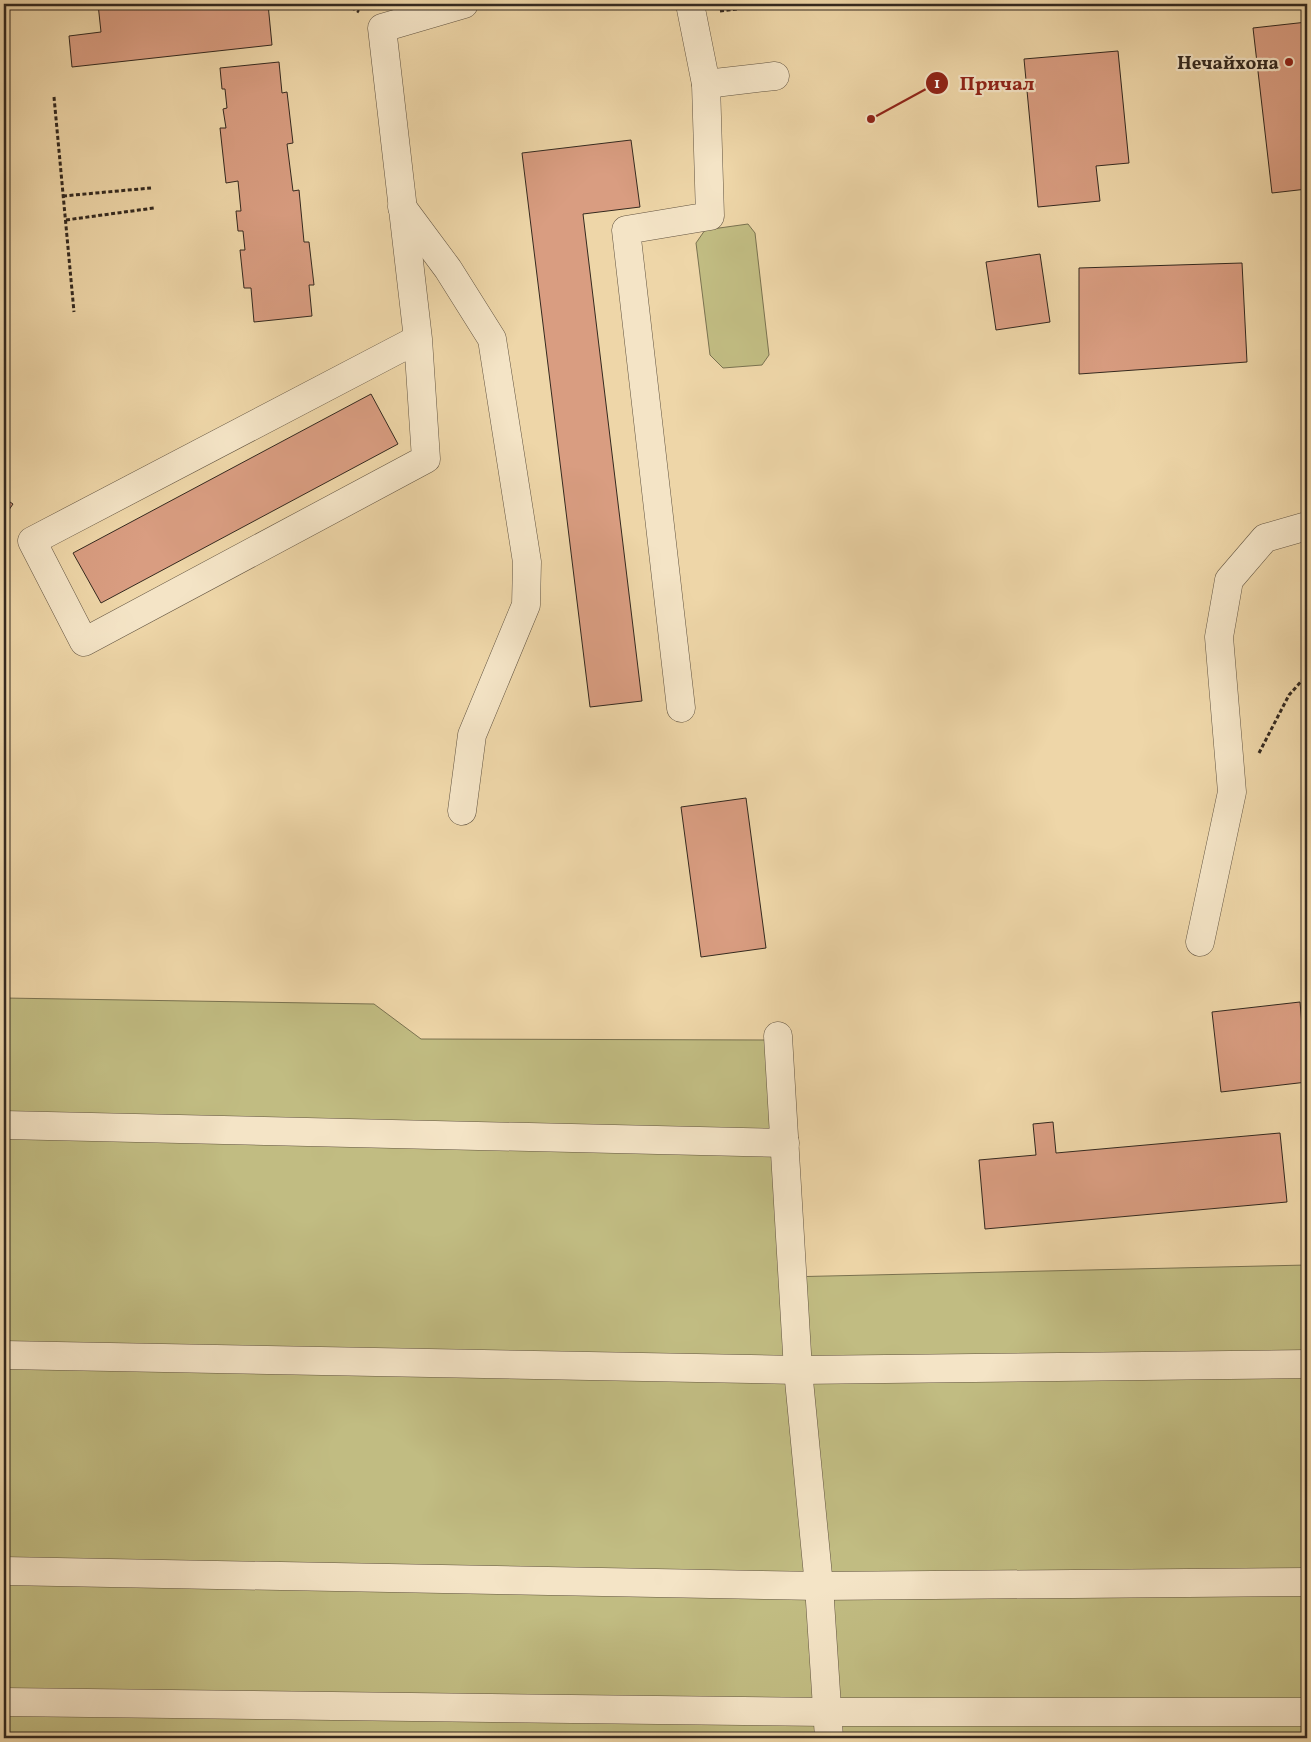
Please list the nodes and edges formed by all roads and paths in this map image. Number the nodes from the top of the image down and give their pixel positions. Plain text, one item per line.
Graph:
1 (464, 4) edge
2 (777, 4) edge
3 (691, 9) edge
4 (775, 76) dead end
5 (706, 84) junction
6 (54, 97) dead end
7 (151, 188) dead end
8 (63, 196) junction
9 (402, 206) junction
10 (154, 208) dead end
11 (66, 220) junction
12 (74, 312) dead end
13 (418, 340) junction
14 (1307, 526) edge
15 (1307, 675) edge
16 (681, 708) dead end
17 (1232, 792) junction
18 (462, 811) dead end
19 (1200, 942) dead end
20 (778, 1036) dead end
21 (4, 1125) edge
22 (785, 1143) junction
23 (4, 1355) edge
24 (1307, 1364) edge
25 (798, 1370) junction
26 (4, 1571) edge
27 (1307, 1582) edge
28 (819, 1586) junction
29 (4, 1702) edge
30 (1307, 1712) edge
31 (827, 1725) edge

1 - 9 lane
2 - 3 path
3 - 5 lane
4 - 5 lane
5 - 16 lane
6 - 8 path
7 - 8 path
8 - 11 path
9 - 13 lane
9 - 18 lane
10 - 11 path
11 - 12 path
13 - 13 lane
14 - 17 lane
15 - 17 path
17 - 19 lane
20 - 22 lane
21 - 22 lane
22 - 25 lane
23 - 25 lane
24 - 25 lane
25 - 28 lane
26 - 28 lane
27 - 28 lane
28 - 31 lane
29 - 31 lane
30 - 31 lane

